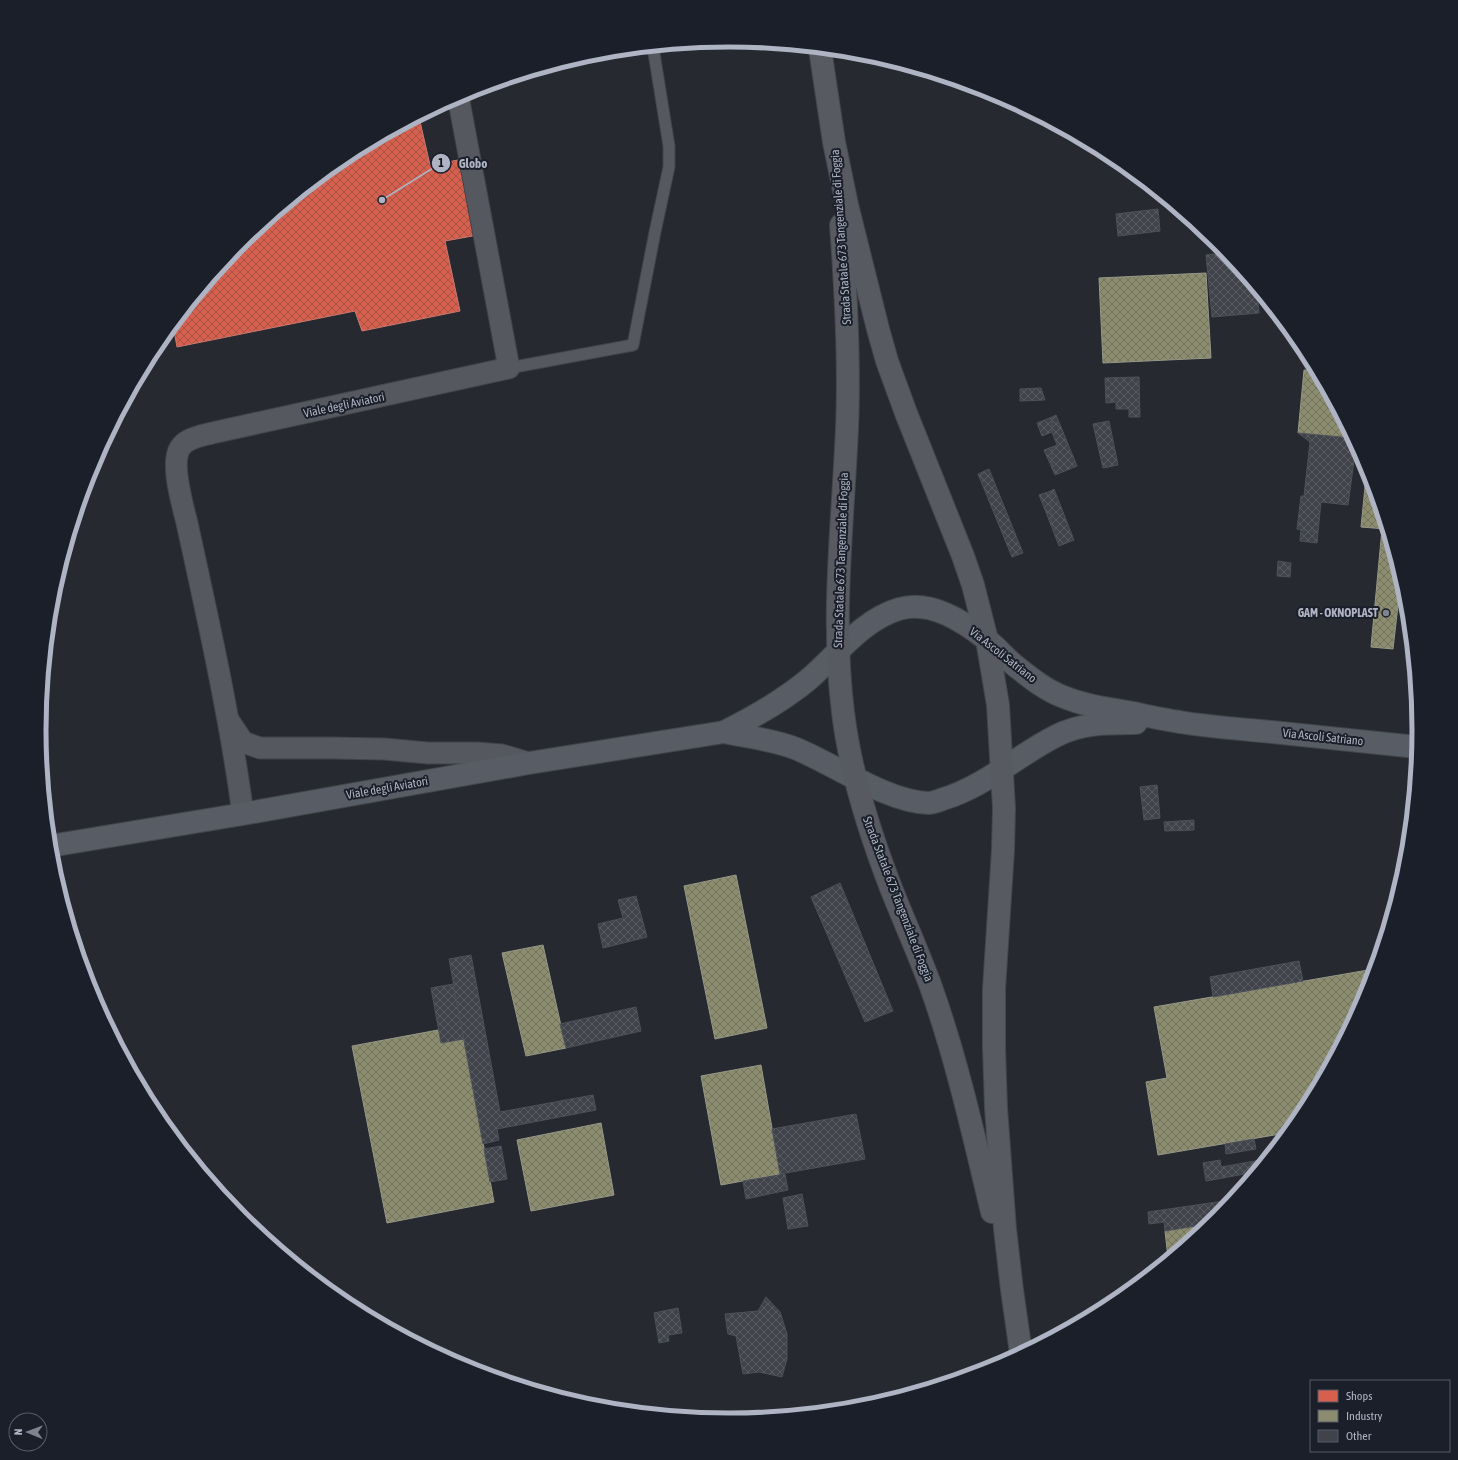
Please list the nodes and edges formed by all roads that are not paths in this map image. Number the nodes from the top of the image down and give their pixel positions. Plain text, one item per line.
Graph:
1 (654, 51) edge
2 (821, 53) edge
3 (459, 103) edge
4 (834, 142) junction
5 (509, 368) junction
6 (987, 640) junction
7 (838, 650) junction
8 (227, 718) junction
9 (1180, 722) junction
10 (724, 732) junction
11 (1412, 746) edge
12 (529, 763) junction
13 (1002, 769) junction
14 (856, 778) junction
15 (243, 814) junction
16 (56, 845) edge
17 (1012, 1290) junction
18 (1020, 1348) edge

1 - 5 lane
2 - 4 main road, Strada Statale 673 Tangenziale di Foggia
3 - 5 street
4 - 6 main road, Strada Statale 673 Tangenziale di Foggia
4 - 7 main road, Strada Statale 673 Tangenziale di Foggia
5 - 8 street, Viale degli Aviatori
6 - 7 main road, Via Ascoli Satriano
6 - 9 main road, Via Ascoli Satriano
6 - 13 main road, Strada Statale 673 Tangenziale di Foggia
7 - 10 main road, Viale degli Aviatori
7 - 14 main road, Strada Statale 673 Tangenziale di Foggia
8 - 12 street
8 - 15 street, Viale degli Aviatori
9 - 11 main road, Via Ascoli Satriano
9 - 13 main road, Via Ascoli Satriano
10 - 12 main road, Viale degli Aviatori
10 - 14 main road, Viale degli Aviatori
12 - 15 main road, Viale degli Aviatori
13 - 14 main road, Via Ascoli Satriano
13 - 17 main road, Strada Statale 673 Tangenziale di Foggia
14 - 17 main road, Strada Statale 673 Tangenziale di Foggia
15 - 16 main road, Viale degli Aviatori
17 - 18 main road, Strada Statale 673 Tangenziale di Foggia

